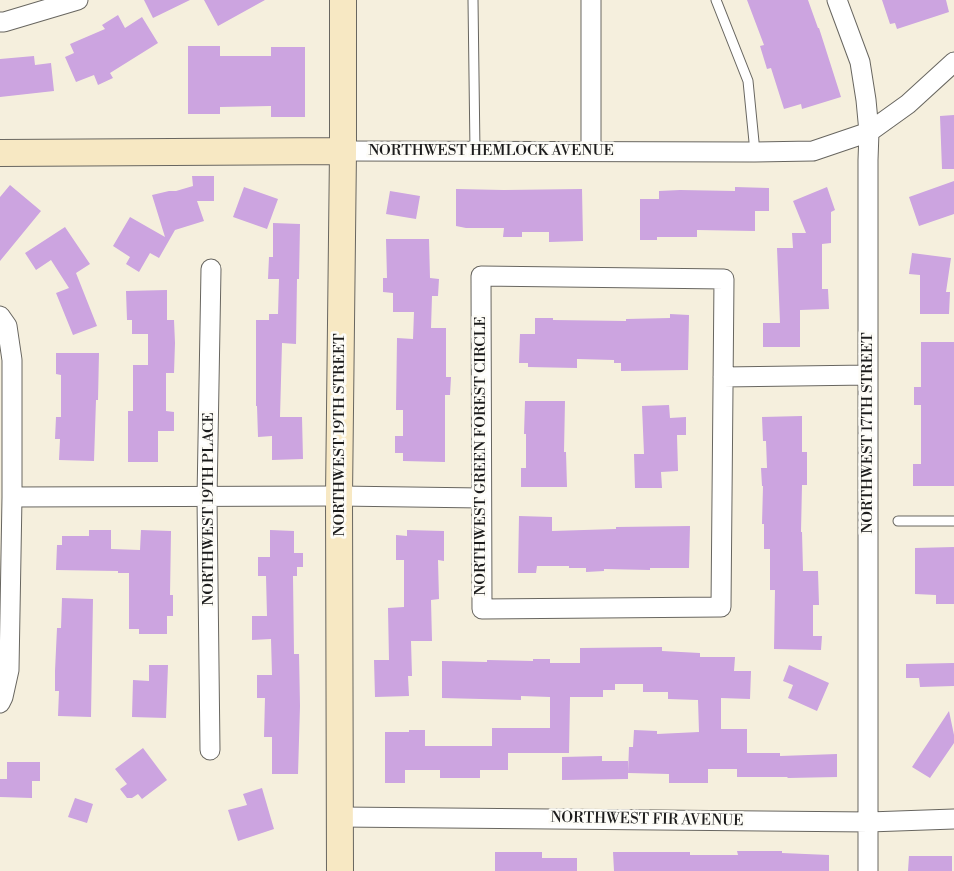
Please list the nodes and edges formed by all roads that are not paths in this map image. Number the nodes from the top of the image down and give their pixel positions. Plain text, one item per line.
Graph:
1 (78, 0) edge
2 (343, 0) edge
3 (474, 0) edge
4 (591, 0) edge
5 (716, 0) edge
6 (837, 0) edge
7 (0, 22) edge
8 (954, 62) edge
9 (869, 132) junction
10 (343, 150) junction
11 (475, 151) junction
12 (591, 151) junction
13 (755, 152) junction
14 (0, 153) edge
15 (211, 269) dead end
16 (0, 316) edge
17 (868, 375) junction
18 (723, 377) junction
19 (339, 496) junction
20 (12, 497) junction
21 (207, 498) junction
22 (481, 498) junction
23 (898, 521) dead end
24 (954, 521) edge
25 (0, 703) edge
26 (210, 750) dead end
27 (340, 817) junction
28 (954, 819) edge
29 (869, 822) junction
30 (340, 871) edge
31 (868, 871) edge

1 - 7 street
2 - 10 main road, NORTHWEST 19TH STREET
3 - 11 lane
4 - 12 street
5 - 13 lane
6 - 9 street, NORTHWEST 17TH STREET
8 - 9 street, NORTHWEST HEMLOCK AVENUE
9 - 13 street, NORTHWEST HEMLOCK AVENUE
9 - 17 street, NORTHWEST 17TH STREET
10 - 11 street, NORTHWEST HEMLOCK AVENUE
10 - 14 main road, NORTHWEST HEMLOCK AVENUE
10 - 19 main road, NORTHWEST 19TH STREET
11 - 12 street, NORTHWEST HEMLOCK AVENUE
12 - 13 street, NORTHWEST HEMLOCK AVENUE
15 - 21 street, NORTHWEST 19TH PLACE
16 - 20 street
17 - 18 street
17 - 29 street, NORTHWEST 17TH STREET
18 - 22 street, NORTHWEST GREEN FOREST CIRCLE
18 - 22 street, NORTHWEST GREEN FOREST CIRCLE
19 - 21 street
19 - 22 street
19 - 27 main road, NORTHWEST 19TH STREET
20 - 21 street
20 - 25 street
21 - 26 street, NORTHWEST 19TH PLACE
23 - 24 lane
27 - 29 street, NORTHWEST FIR AVENUE
27 - 30 main road, NORTHWEST 19TH STREET
28 - 29 street, NORTHWEST FIR AVENUE
29 - 31 street, NORTHWEST 17TH STREET

